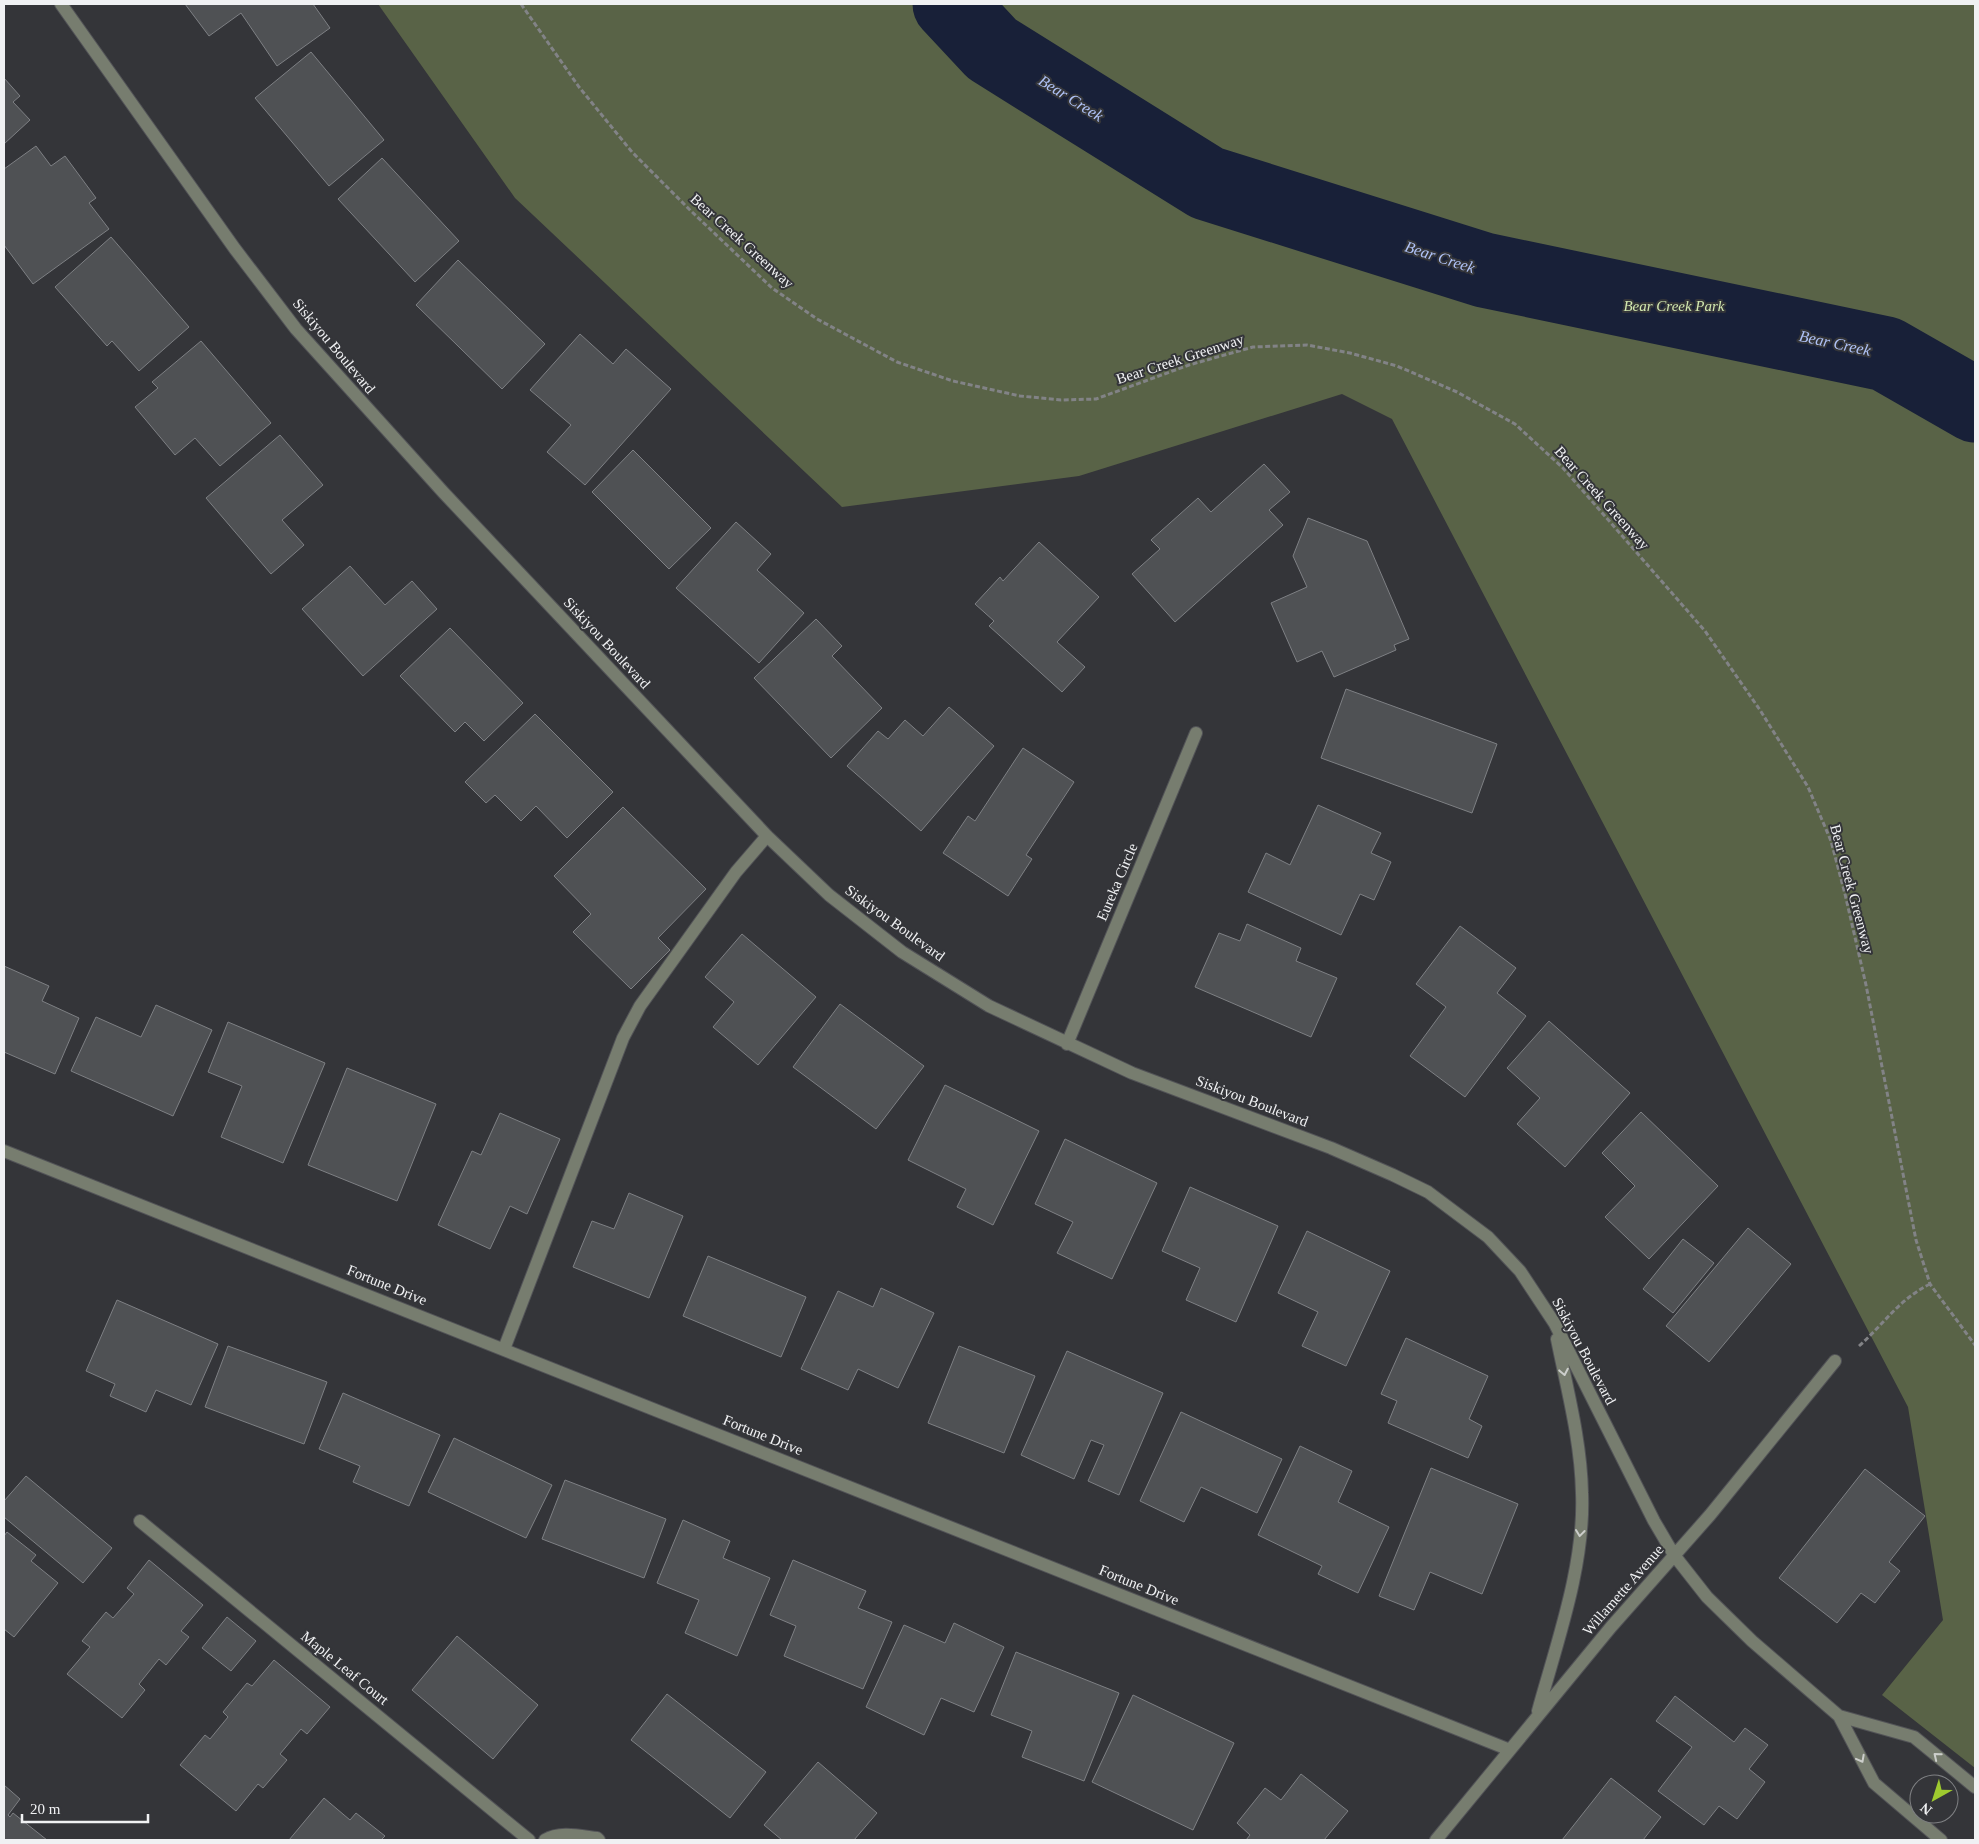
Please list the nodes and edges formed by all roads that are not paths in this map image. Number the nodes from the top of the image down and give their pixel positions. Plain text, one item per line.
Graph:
1 (61, 4) edge
2 (1196, 732) dead end
3 (767, 836) junction
4 (1067, 1044) junction
5 (4, 1151) edge
6 (1555, 1324) junction
7 (504, 1349) junction
8 (1835, 1361) road end
9 (140, 1521) dead end
10 (1674, 1555) junction
11 (1537, 1716) junction
12 (1839, 1716) junction
13 (1510, 1750) junction
14 (1975, 1787) edge
15 (529, 1840) edge
16 (545, 1840) edge
17 (599, 1840) edge
18 (1436, 1840) edge
19 (1941, 1840) edge

1 - 3 street, Siskiyou Boulevard
2 - 4 street, Eureka Circle
3 - 4 street, Siskiyou Boulevard
3 - 7 street
4 - 6 street, Siskiyou Boulevard
5 - 7 street, Fortune Drive
6 - 10 street, Siskiyou Boulevard
6 -> 11 street
7 - 13 street, Fortune Drive
8 - 10 street, Willamette Avenue
9 - 15 street, Maple Leaf Court
10 - 11 street, Willamette Avenue
10 - 12 street, Siskiyou Boulevard
11 - 13 street, Willamette Avenue
14 -> 12 street, Siskiyou Boulevard
12 -> 19 street, Siskiyou Boulevard
13 - 18 street, Willamette Avenue
16 - 17 street

